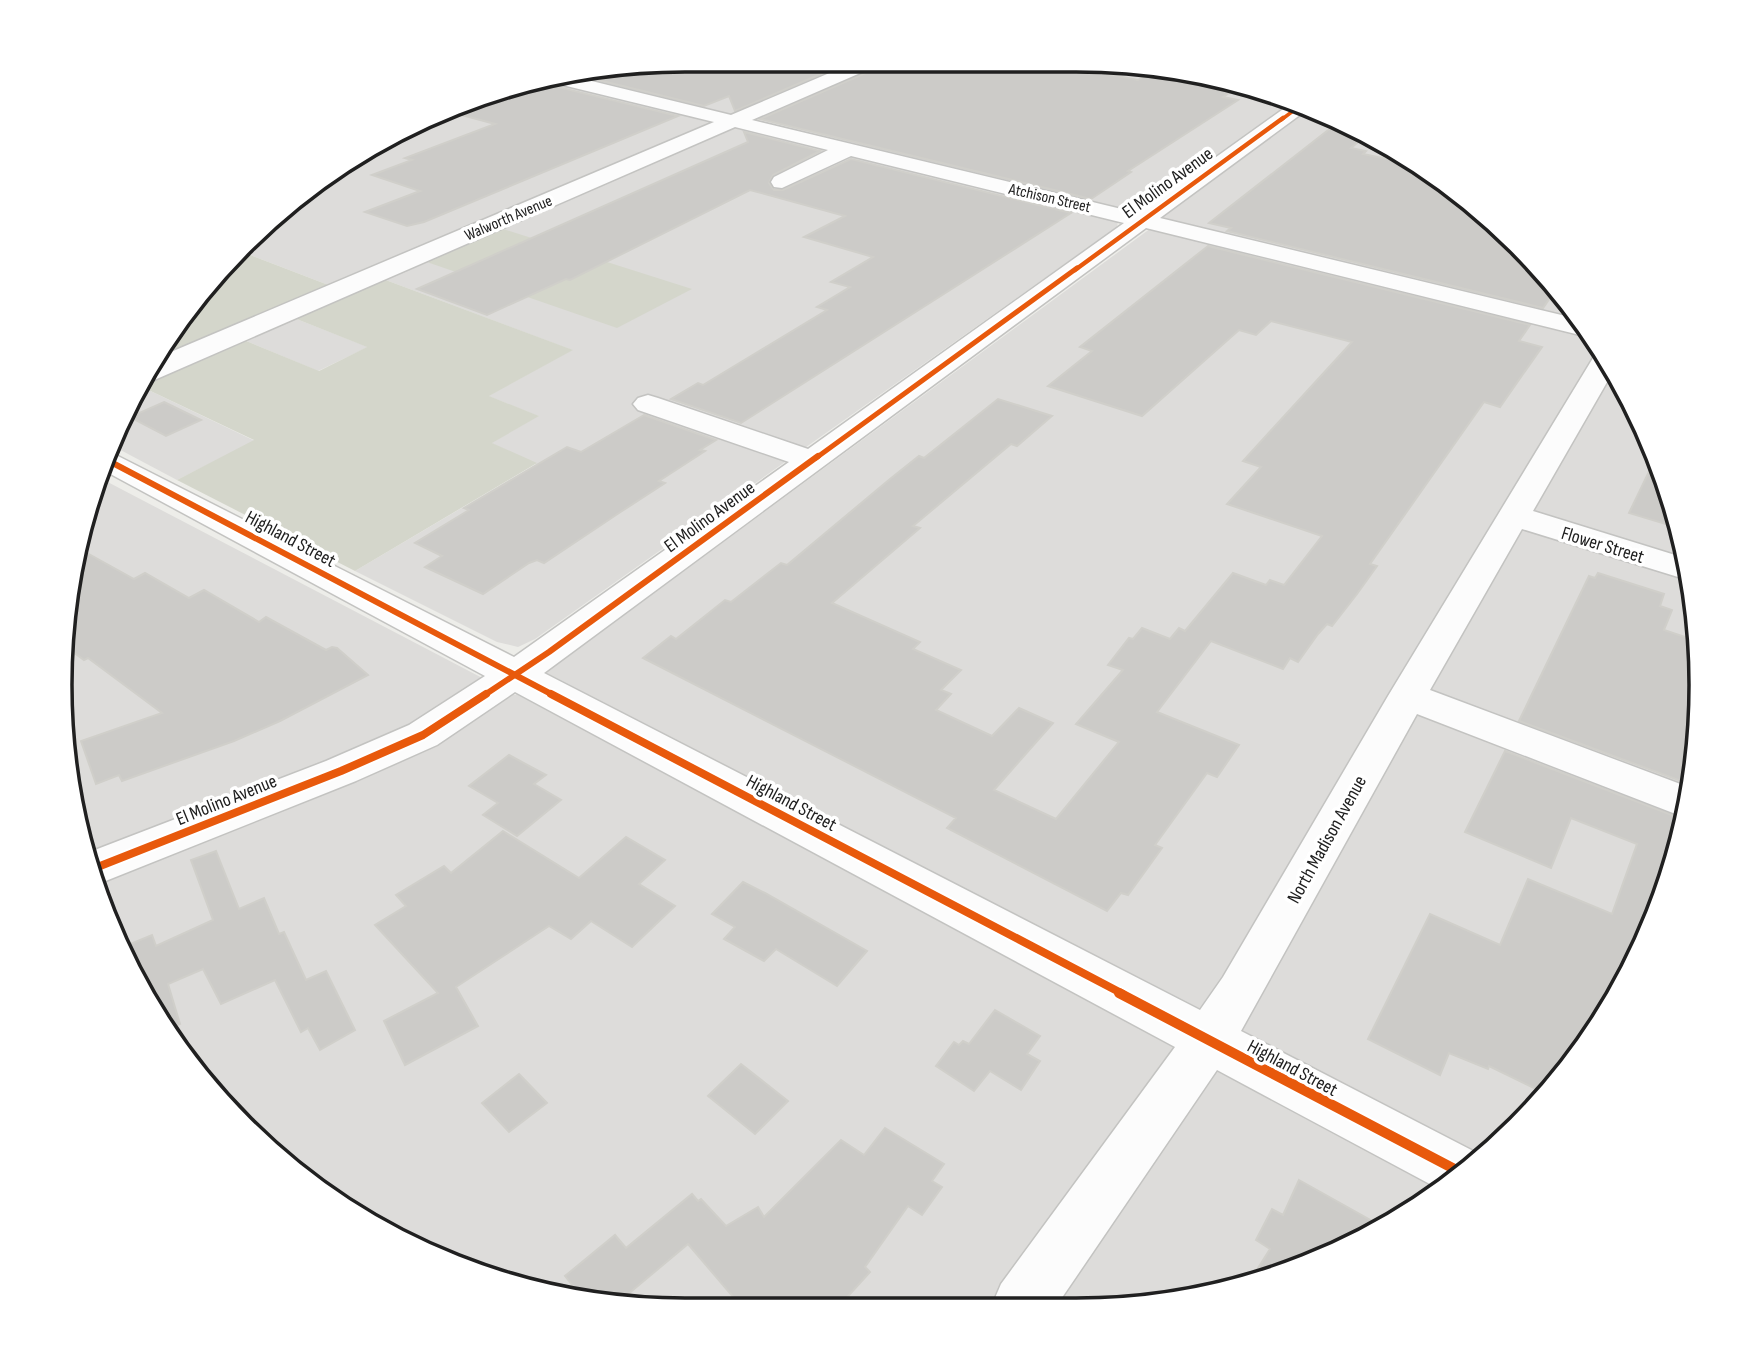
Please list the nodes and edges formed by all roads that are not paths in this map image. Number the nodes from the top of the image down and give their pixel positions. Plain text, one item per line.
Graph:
1 (845, 72) edge
2 (574, 82) edge
3 (1292, 111) edge
4 (732, 121) junction
5 (849, 149) junction
6 (782, 182) dead end
7 (1142, 219) junction
8 (1572, 325) edge
9 (162, 366) edge
10 (1601, 368) edge
11 (648, 404) dead end
12 (812, 460) junction
13 (113, 463) edge
14 (1515, 516) junction
15 (1677, 567) edge
16 (518, 675) junction
17 (1406, 696) junction
18 (1678, 799) edge
19 (99, 866) edge
20 (1207, 1040) junction
21 (1453, 1168) edge
22 (1027, 1298) edge

1 - 4 street, Walworth Avenue
2 - 4 street, Atchison Street
3 - 7 street, El Molino Avenue
4 - 5 street, Atchison Street
4 - 9 street, Walworth Avenue
5 - 6 street
5 - 7 street, Atchison Street
7 - 8 street, Atchison Street
7 - 12 street, El Molino Avenue
10 - 14 street, North Madison Avenue
11 - 12 street
12 - 16 street, El Molino Avenue
13 - 16 street, Highland Street
14 - 15 street, Flower Street
14 - 17 street, North Madison Avenue
16 - 19 street, El Molino Avenue
16 - 20 street, Highland Street
17 - 18 street
17 - 20 street, North Madison Avenue
20 - 21 street, Highland Street
20 - 22 street, North Madison Avenue

